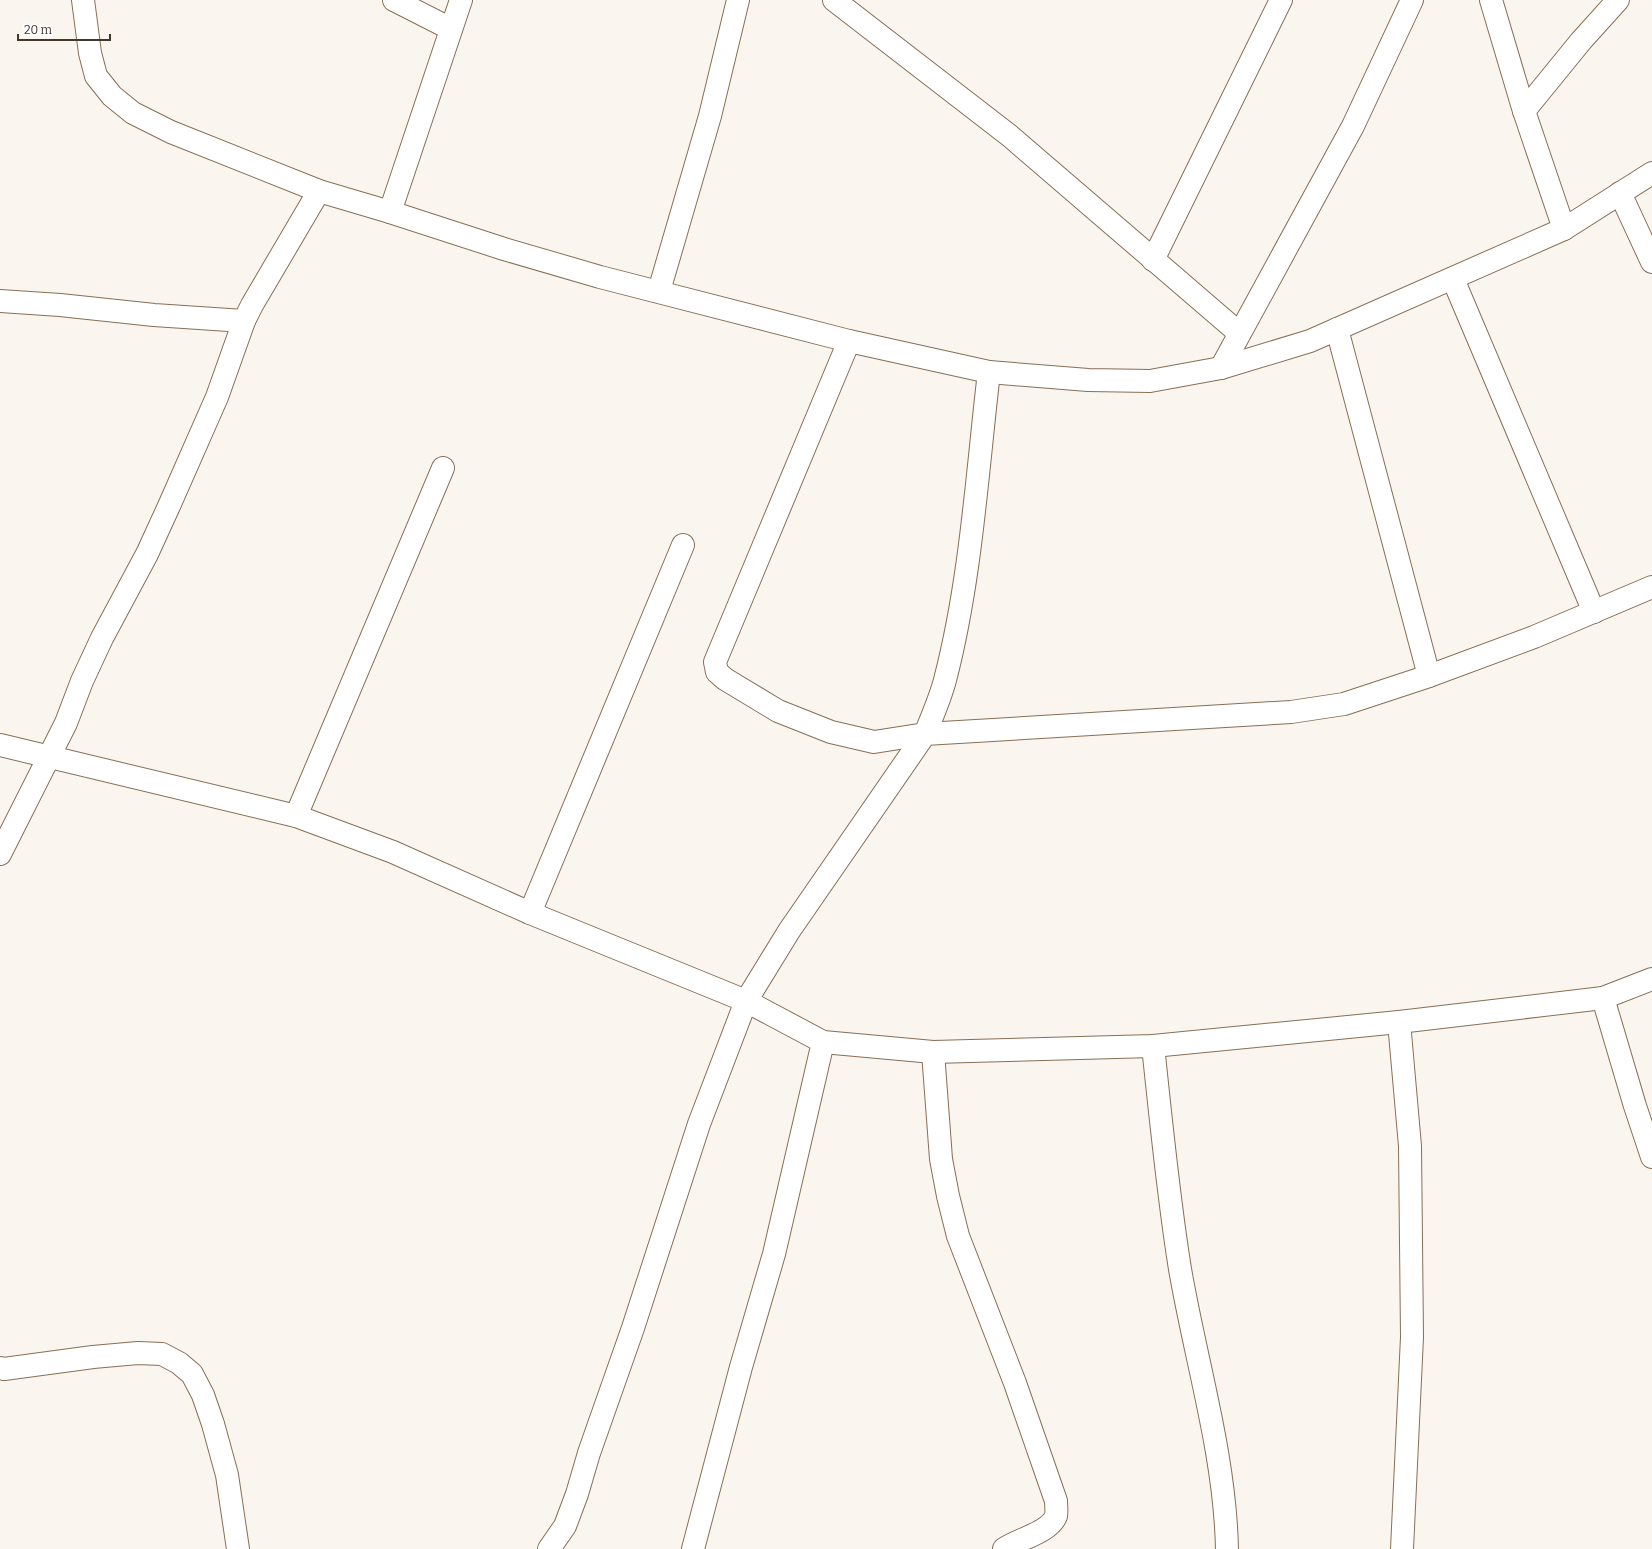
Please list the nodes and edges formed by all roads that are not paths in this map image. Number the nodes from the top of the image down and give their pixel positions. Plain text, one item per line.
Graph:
1 (83, 0) edge
2 (394, 0) edge
3 (461, 0) edge
4 (738, 0) edge
5 (834, 0) edge
6 (1281, 0) edge
7 (1412, 0) edge
8 (1491, 0) edge
9 (1618, 0) edge
10 (451, 29) junction
11 (1524, 111) junction
12 (1652, 173) edge
13 (319, 191) junction
14 (1620, 193) junction
15 (390, 212) junction
16 (1564, 229) junction
17 (1154, 260) junction
18 (1652, 262) edge
19 (1453, 279) junction
20 (659, 292) junction
21 (0, 301) edge
22 (244, 322) junction
23 (1337, 329) junction
24 (1239, 333) junction
25 (849, 341) junction
26 (1221, 368) junction
27 (989, 372) junction
28 (443, 468) dead end
29 (683, 545) dead end
30 (1652, 587) edge
31 (1594, 612) junction
32 (1429, 676) junction
33 (925, 734) junction
34 (0, 745) edge
35 (50, 756) junction
36 (296, 816) junction
37 (0, 854) edge
38 (530, 913) junction
39 (1652, 979) edge
40 (1603, 998) junction
41 (746, 1001) junction
42 (1399, 1022) junction
43 (823, 1042) junction
44 (1153, 1046) junction
45 (933, 1052) junction
46 (1652, 1157) edge
47 (0, 1368) edge
48 (238, 1549) edge
49 (549, 1549) edge
50 (693, 1549) edge
51 (1004, 1549) edge
52 (1227, 1549) edge
53 (1402, 1549) edge

1 - 13 street
2 - 10 street
3 - 10 street
4 - 20 street
5 - 17 street
6 - 17 street
7 - 24 street
8 - 11 street
9 - 11 street
10 - 15 street
11 - 16 street
12 - 14 street
13 - 15 street
13 - 22 street
14 - 16 street
14 - 18 street
15 - 20 street
16 - 19 street
17 - 24 street
19 - 23 street
19 - 31 street
20 - 25 street
21 - 22 street
22 - 35 street
23 - 26 street
23 - 32 street
24 - 26 street
25 - 27 street
25 - 33 street
26 - 27 street
27 - 33 street
28 - 36 street
29 - 38 street
30 - 31 street
31 - 32 street
32 - 33 street
33 - 41 street
34 - 35 street
35 - 36 street
35 - 37 street
36 - 38 street
38 - 41 street
39 - 40 street
40 - 42 street
40 - 46 street
41 - 43 street
41 - 49 street
42 - 44 street
42 - 53 street
43 - 45 street
43 - 50 street
44 - 45 street
44 - 52 street
45 - 51 street
47 - 48 street

